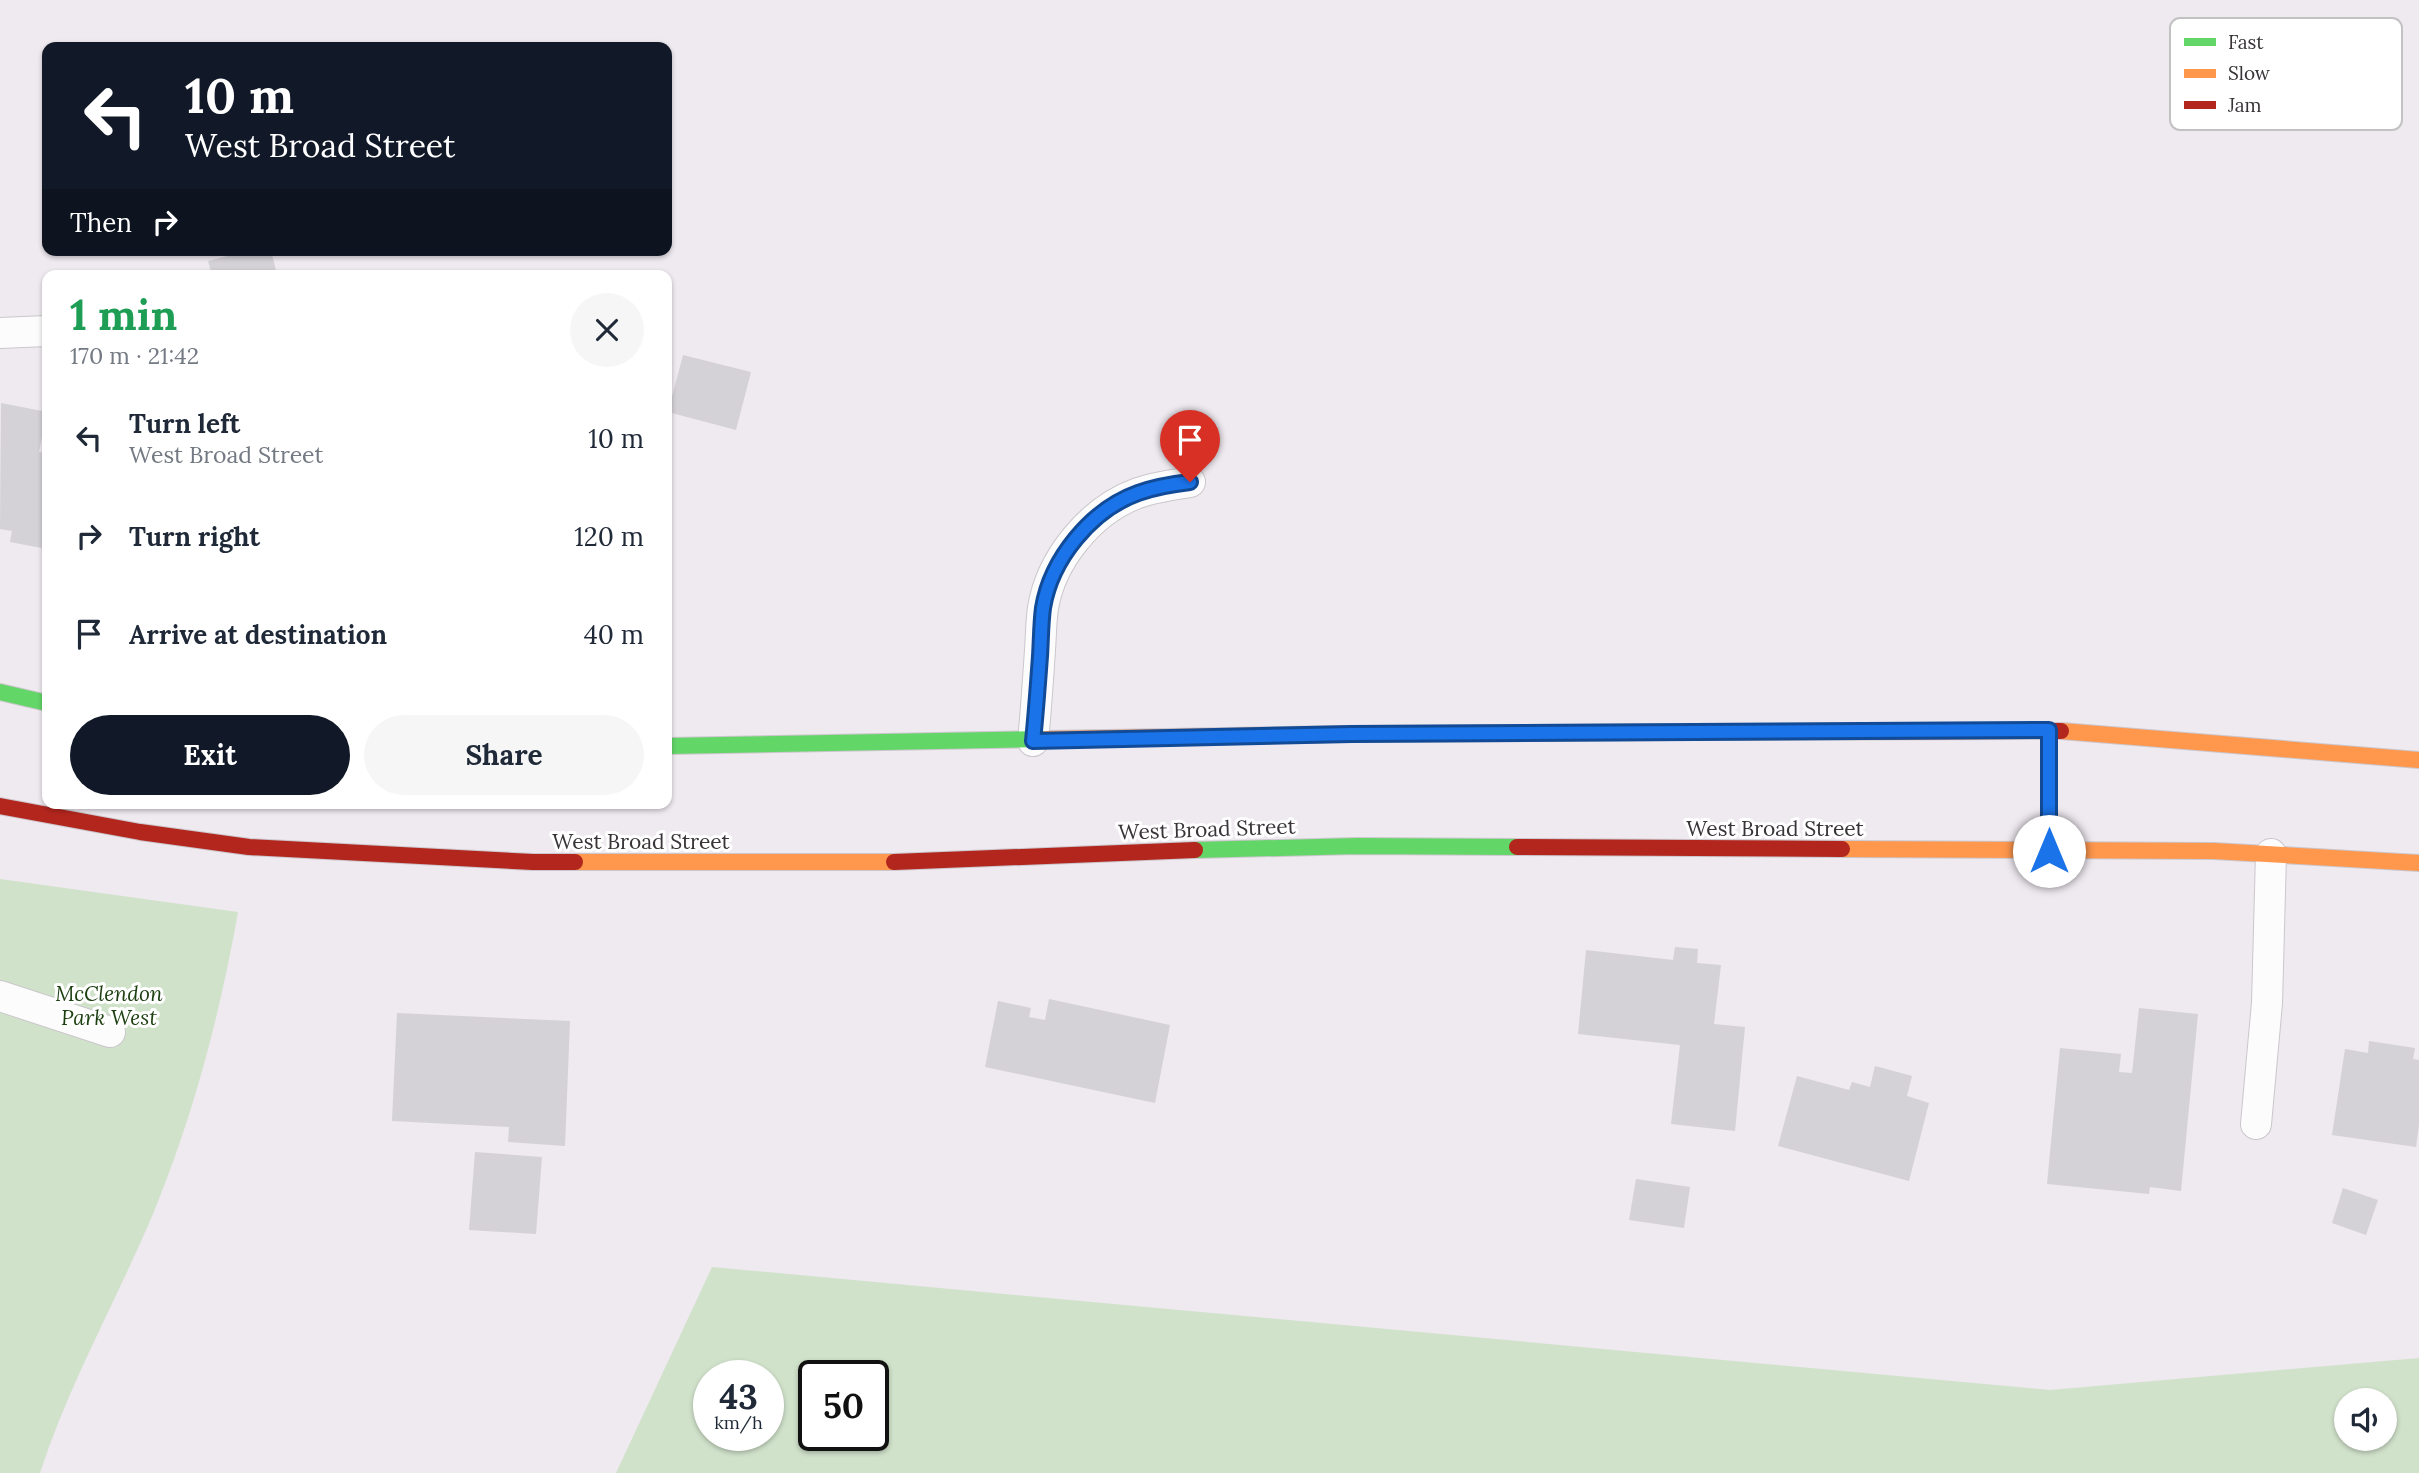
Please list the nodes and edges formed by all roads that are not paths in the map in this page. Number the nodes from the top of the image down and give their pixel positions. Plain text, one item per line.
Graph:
1 (42, 331) edge
2 (0, 334) edge
3 (1190, 482) dead end
4 (0, 692) edge
5 (42, 702) edge
6 (2049, 730) junction
7 (1033, 741) junction
8 (672, 746) edge
9 (2419, 760) edge
10 (0, 806) edge
11 (2049, 851) junction
12 (2272, 854) junction
13 (2419, 863) edge
14 (0, 996) edge
15 (110, 1032) dead end
16 (2256, 1124) dead end

1 - 2 lane
3 - 7 lane
4 - 5 main road
6 - 7 main road
6 - 9 main road
6 - 11 main road
7 - 8 main road
10 - 11 main road, West Broad Street
11 - 12 main road, West Broad Street
12 - 13 main road, West Broad Street
12 - 16 lane
14 - 15 lane

